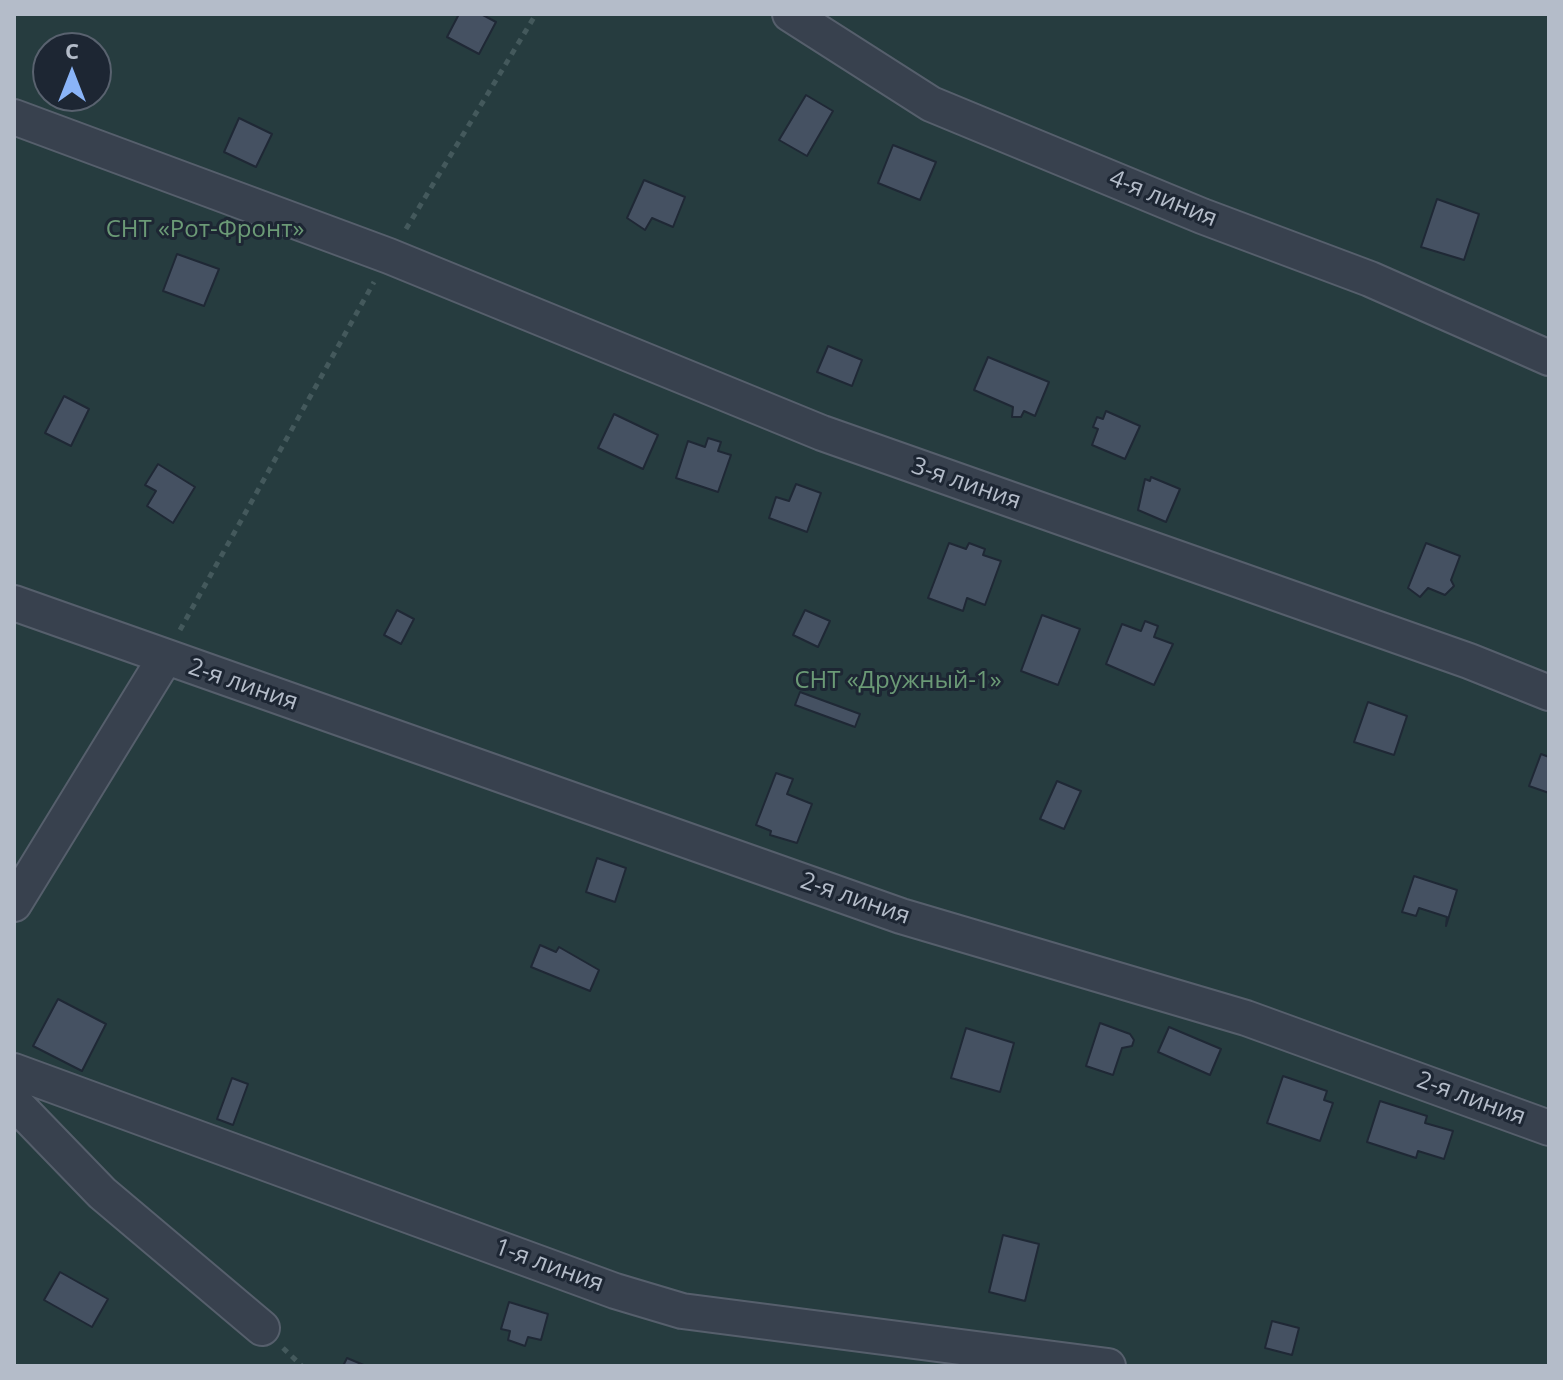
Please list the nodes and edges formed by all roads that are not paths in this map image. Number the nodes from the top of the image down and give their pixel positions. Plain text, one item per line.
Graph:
1 (790, 14) edge
2 (14, 117) edge
3 (1549, 358) edge
4 (14, 603) edge
5 (165, 658) junction
6 (1549, 693) edge
7 (14, 904) edge
8 (14, 1071) edge
9 (14, 1102) edge
10 (1549, 1128) edge
11 (262, 1328) dead end
12 (1108, 1366) edge

1 - 3 street, 4-я линия
2 - 6 street, 3-я линия
4 - 5 street, 2-я линия
5 - 7 street
5 - 10 street, 2-я линия
8 - 12 street, 1-я линия
9 - 11 street

